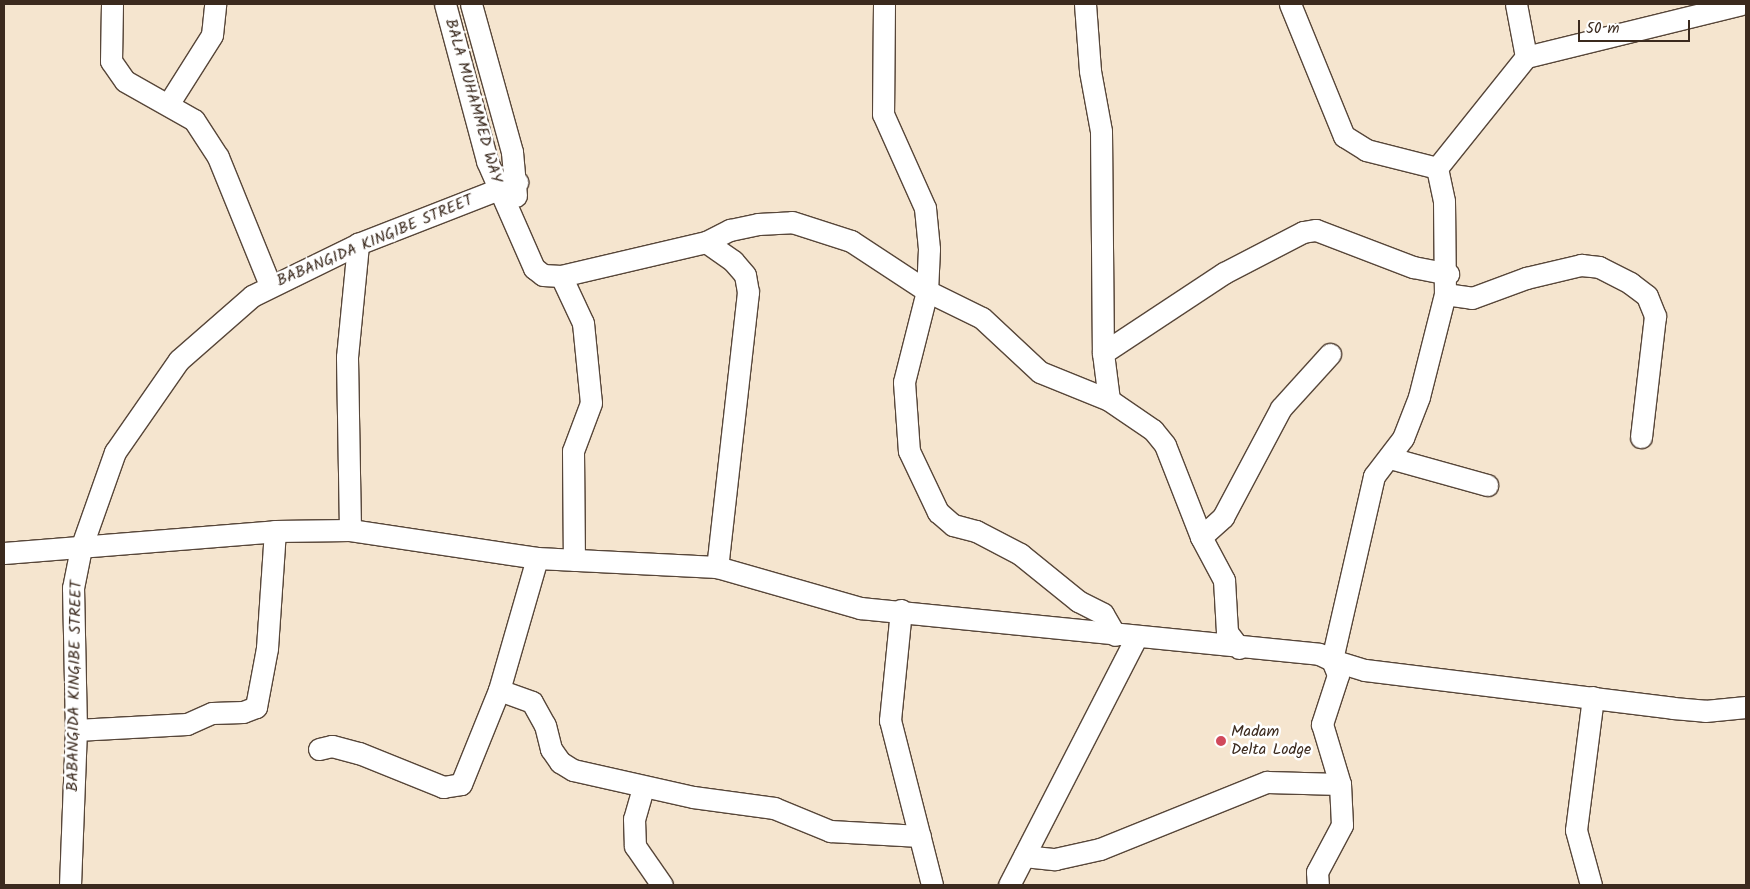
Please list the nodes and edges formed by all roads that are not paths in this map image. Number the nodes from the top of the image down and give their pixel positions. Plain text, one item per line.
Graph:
1 (112, 4) edge
2 (215, 4) edge
3 (445, 4) edge
4 (471, 4) edge
5 (884, 4) edge
6 (1085, 4) edge
7 (1290, 4) edge
8 (1516, 4) edge
9 (1741, 4) edge
10 (1526, 57) junction
11 (169, 103) junction
12 (1437, 168) junction
13 (508, 186) junction
14 (706, 242) junction
15 (358, 244) junction
16 (562, 276) junction
17 (1446, 284) junction
18 (270, 285) junction
19 (927, 292) junction
20 (1103, 353) junction
21 (1330, 354) dead end
22 (1109, 400) junction
23 (1641, 437) dead end
24 (1390, 458) junction
25 (1488, 485) dead end
26 (350, 530) junction
27 (275, 531) junction
28 (1201, 537) junction
29 (81, 548) junction
30 (4, 553) edge
31 (537, 558) junction
32 (574, 560) junction
33 (717, 567) junction
34 (901, 610) junction
35 (1115, 636) junction
36 (1136, 638) junction
37 (1239, 648) junction
38 (1332, 660) junction
39 (499, 690) junction
40 (1593, 697) junction
41 (1746, 707) edge
42 (76, 730) junction
43 (319, 749) dead end
44 (1340, 784) junction
45 (643, 788) junction
46 (920, 836) junction
47 (1024, 856) junction
48 (70, 885) edge
49 (662, 885) edge
50 (932, 885) edge
51 (1009, 885) edge
52 (1318, 885) edge
53 (1592, 885) edge

1 - 11 street
2 - 11 street
3 - 13 street, BALA MUHAMMED WAY
4 - 13 street, BALA MUHAMMED WAY
5 - 19 street
6 - 20 street
7 - 12 street
8 - 10 street
9 - 10 street
10 - 12 street
11 - 18 street
12 - 17 street
13 - 15 street, BABANGIDA KINGIBE STREET
13 - 16 street, BALA MUHAMMED WAY
14 - 16 street
14 - 19 street
14 - 33 street
15 - 18 street, BABANGIDA KINGIBE STREET
15 - 26 street
16 - 32 street
17 - 20 street
17 - 23 street
17 - 24 street
18 - 29 street, BABANGIDA KINGIBE STREET
19 - 22 street
19 - 35 street
20 - 22 street
21 - 28 street
22 - 28 street
24 - 25 street
24 - 38 street
26 - 27 street
26 - 31 street
27 - 29 street
27 - 42 street
28 - 37 street
29 - 30 street
29 - 42 street, BABANGIDA KINGIBE STREET
31 - 32 street
31 - 39 street
32 - 33 street
33 - 34 street
34 - 35 street
34 - 46 street
35 - 36 street
36 - 37 street
36 - 47 street
37 - 38 street
38 - 40 street
38 - 44 street
39 - 43 street
39 - 45 street
40 - 41 street
40 - 53 street
42 - 48 street, BABANGIDA KINGIBE STREET
44 - 47 street
44 - 52 street
45 - 46 street
45 - 49 street
46 - 50 street
47 - 51 street

